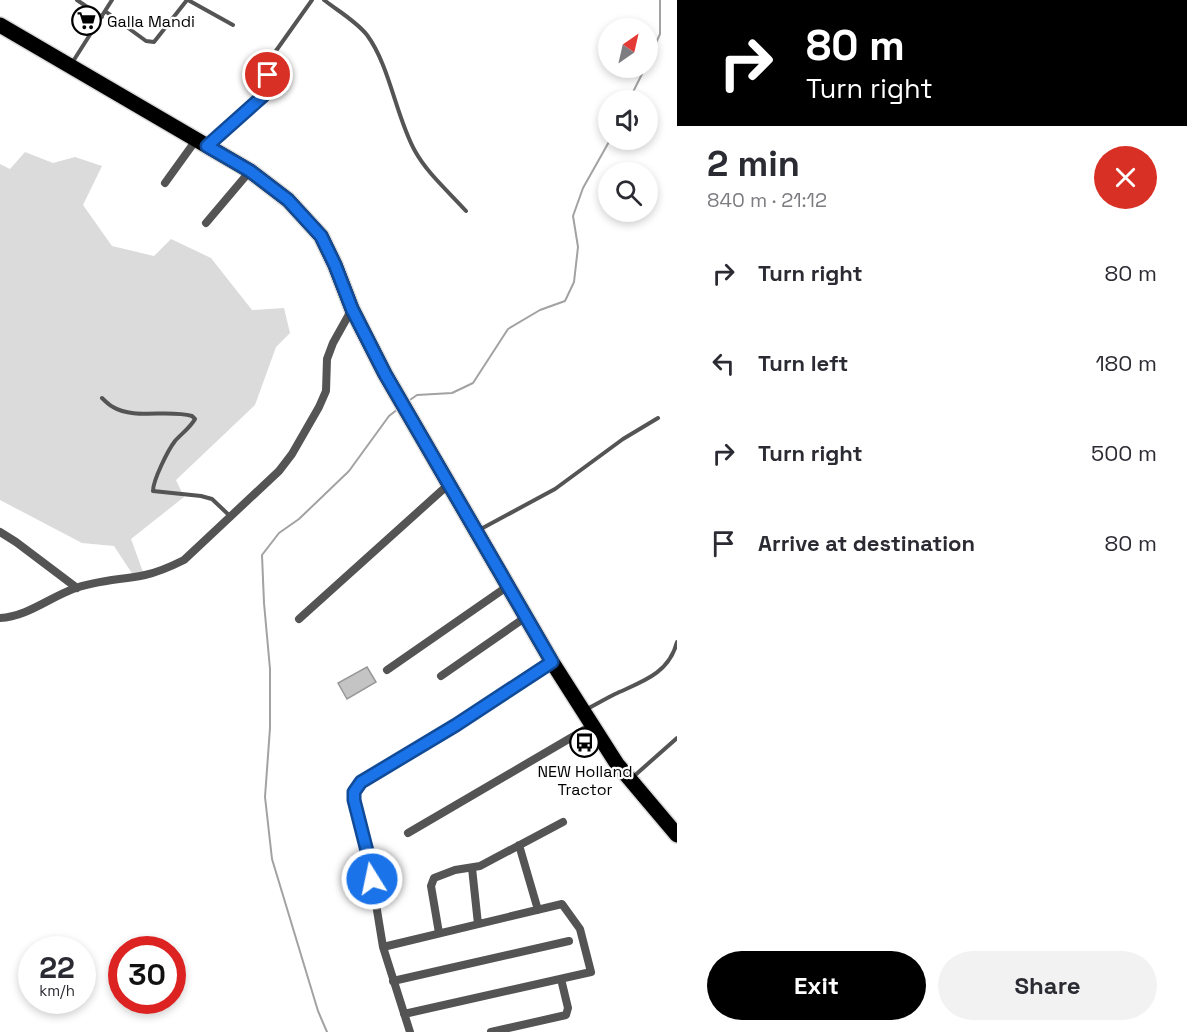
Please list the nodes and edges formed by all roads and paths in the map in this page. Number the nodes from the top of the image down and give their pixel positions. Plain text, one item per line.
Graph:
1 (77, 0) edge
2 (112, 0) edge
3 (188, 0) edge
4 (312, 0) edge
5 (324, 0) edge
6 (105, 11) junction
7 (102, 17) junction
8 (0, 25) edge
9 (233, 25) dead end
10 (70, 66) junction
11 (202, 143) junction
12 (250, 171) junction
13 (165, 183) dead end
14 (466, 211) dead end
15 (206, 223) dead end
16 (352, 309) junction
17 (102, 398) dead end
18 (658, 418) dead end
19 (449, 484) junction
20 (232, 517) junction
21 (0, 532) edge
22 (476, 532) junction
23 (508, 585) junction
24 (76, 588) junction
25 (526, 617) junction
26 (0, 618) edge
27 (299, 619) dead end
28 (677, 642) edge
29 (552, 662) junction
30 (387, 670) dead end
31 (441, 676) dead end
32 (582, 711) junction
33 (591, 726) junction
34 (677, 738) edge
35 (630, 780) junction
36 (563, 822) dead end
37 (408, 833) dead end
38 (677, 835) edge
39 (519, 846) junction
40 (472, 868) junction
41 (538, 910) junction
42 (478, 924) junction
43 (439, 933) junction
44 (569, 941) dead end
45 (383, 947) junction
46 (561, 979) junction
47 (393, 981) junction
48 (404, 1014) junction
49 (410, 1032) edge
50 (491, 1032) edge

1 - 7 lane
2 - 6 lane
3 - 6 lane
3 - 9 lane
4 - 11 lane
5 - 14 lane
6 - 7 lane
7 - 10 lane
8 - 10 highway
10 - 11 highway
11 - 12 highway
11 - 13 street
12 - 15 street
12 - 16 highway
16 - 19 highway
16 - 20 street
17 - 20 lane
18 - 22 lane
19 - 22 highway
19 - 27 street
20 - 24 street
21 - 24 street
22 - 23 highway
23 - 25 highway
23 - 30 street
24 - 26 street
25 - 29 highway
25 - 31 street
28 - 32 lane
29 - 32 highway
29 - 45 street
32 - 33 highway
33 - 35 highway
33 - 37 street
34 - 35 lane
35 - 38 highway
36 - 39 street
39 - 40 street
39 - 41 street
40 - 42 street
40 - 43 street
41 - 42 street
41 - 46 street
42 - 43 street
43 - 45 street
44 - 47 street
45 - 47 street
46 - 48 street
46 - 50 street
47 - 48 street
48 - 49 street

